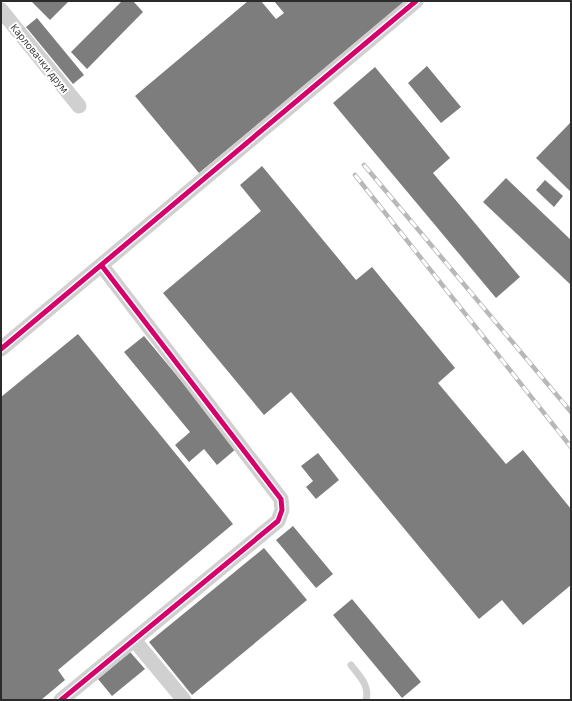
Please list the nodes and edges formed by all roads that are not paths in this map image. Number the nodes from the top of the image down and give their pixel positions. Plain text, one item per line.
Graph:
1 (416, 1) edge
2 (1, 10) edge
3 (79, 106) dead end
4 (102, 266) junction
5 (1, 349) edge
6 (134, 640) junction
7 (351, 665) dead end
8 (61, 700) edge
9 (184, 700) edge
10 (366, 700) edge

1 - 4 street
2 - 3 street, Карловачки друм
4 - 5 street
4 - 6 street
6 - 8 street
6 - 9 street
7 - 10 lane

